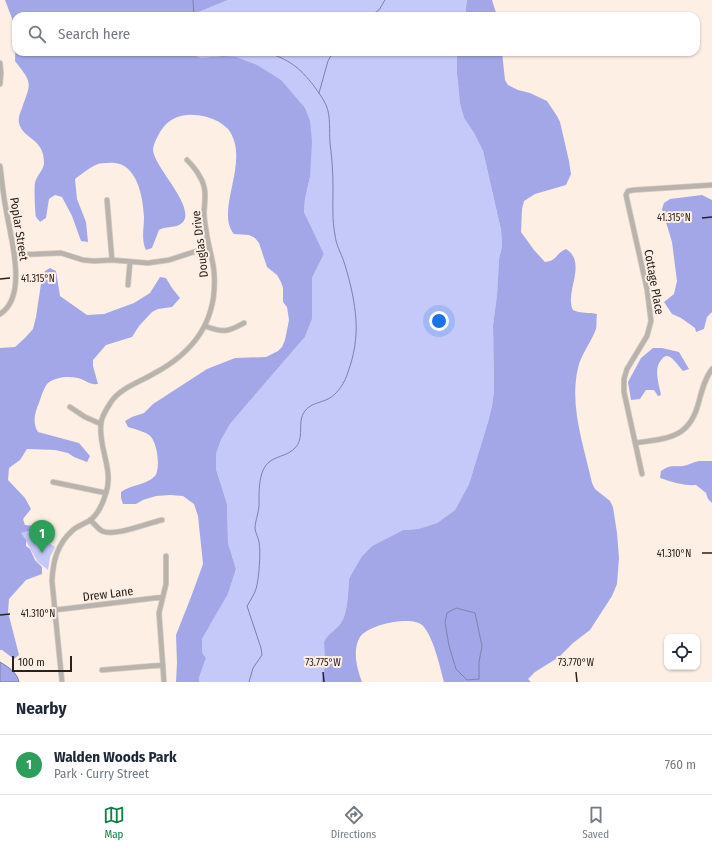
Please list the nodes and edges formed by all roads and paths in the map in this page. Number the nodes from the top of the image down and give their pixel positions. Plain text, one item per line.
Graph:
1 (0, 64) edge
2 (0, 84) edge
3 (187, 160) dead end
4 (0, 166) edge
5 (712, 185) edge
6 (107, 200) dead end
7 (209, 247) junction
8 (15, 255) junction
9 (112, 260) junction
10 (130, 262) junction
11 (128, 284) dead end
12 (0, 314) edge
13 (244, 323) dead end
14 (205, 326) junction
15 (712, 369) edge
16 (70, 407) dead end
17 (101, 424) junction
18 (635, 443) junction
19 (642, 474) dead end
20 (54, 482) dead end
21 (106, 493) junction
22 (90, 520) junction
23 (162, 520) dead end
24 (166, 556) dead end
25 (163, 597) junction
26 (55, 610) junction
27 (163, 664) junction
28 (102, 670) dead end
29 (62, 682) edge
30 (164, 682) edge

1 - 2 street
3 - 7 street, Douglas Drive
4 - 8 street, Poplar Street
5 - 18 street, Cottage Place
6 - 9 street
7 - 10 street
7 - 14 street, Douglas Drive
8 - 9 street
8 - 12 street, Poplar Street
9 - 10 street
10 - 11 street
13 - 14 street
14 - 17 street, Douglas Drive
15 - 18 street
16 - 17 street
17 - 21 street
18 - 19 street, Cottage Place
20 - 21 street
21 - 22 street
22 - 23 street
22 - 26 street
24 - 25 street
25 - 26 street, Drew Lane
25 - 27 street
26 - 29 street
27 - 28 street
27 - 30 street

